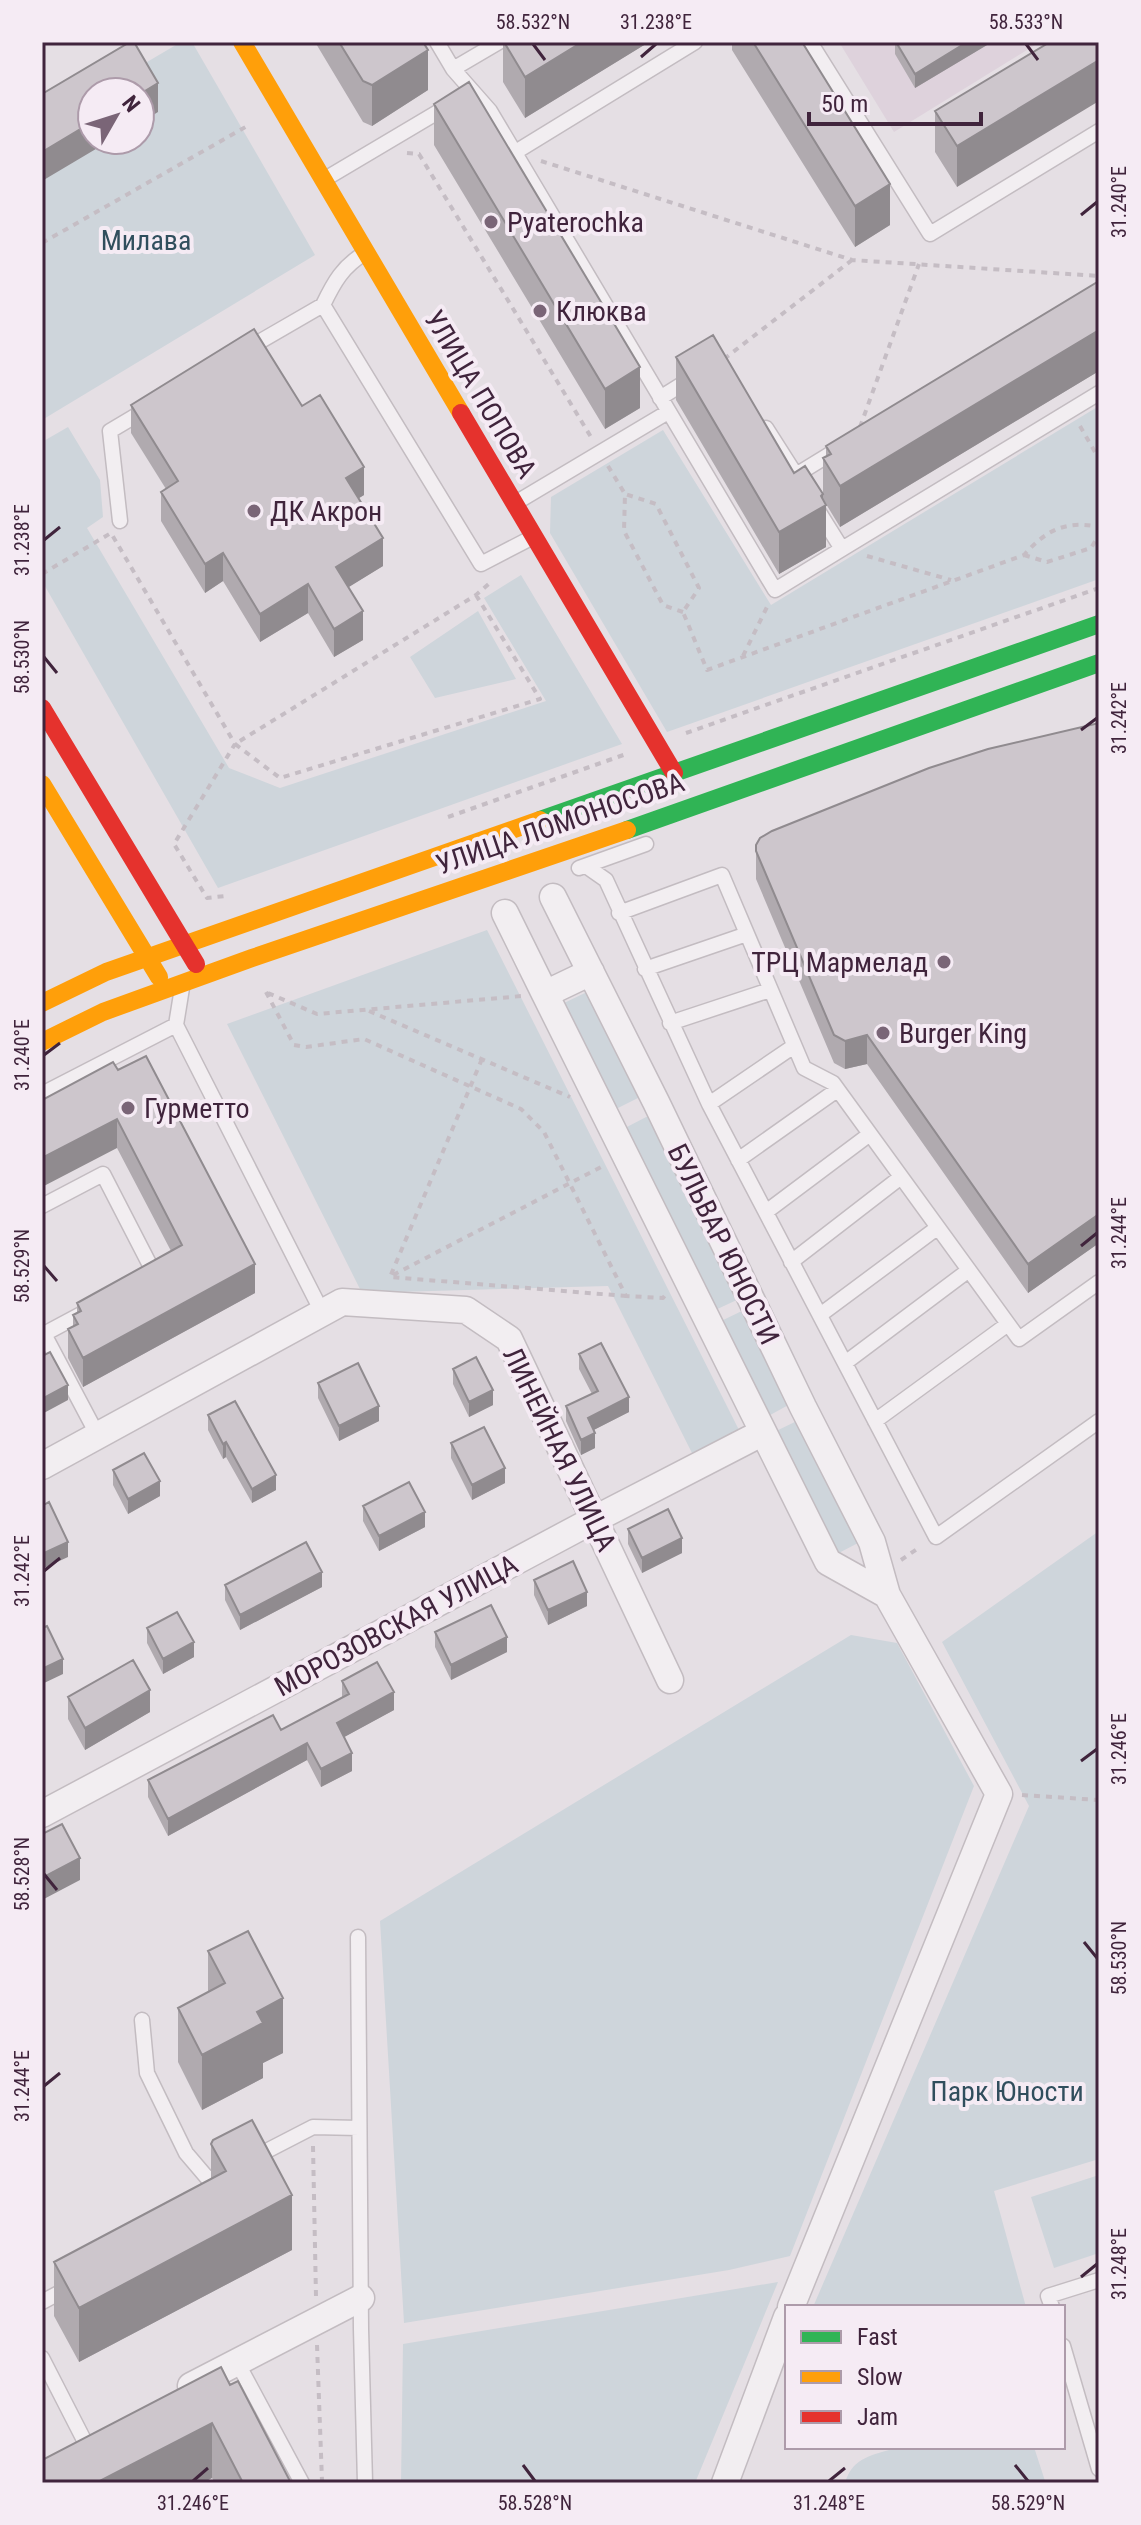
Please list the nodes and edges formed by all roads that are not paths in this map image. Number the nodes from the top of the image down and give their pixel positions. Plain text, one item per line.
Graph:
1 (242, 42) edge
2 (437, 42) edge
3 (499, 42) edge
4 (695, 42) edge
5 (810, 42) edge
6 (453, 69) junction
7 (472, 91) junction
8 (1099, 131) edge
9 (514, 153) junction
10 (323, 180) junction
11 (365, 252) junction
12 (323, 305) junction
13 (723, 359) edge
14 (230, 360) edge
15 (1099, 393) edge
16 (660, 398) junction
17 (163, 399) edge
18 (755, 411) edge
19 (668, 412) junction
20 (856, 438) edge
21 (803, 487) junction
22 (514, 504) junction
23 (120, 521) dead end
24 (533, 537) junction
25 (842, 549) junction
26 (1099, 624) edge
27 (1099, 663) edge
28 (42, 708) edge
29 (674, 773) junction
30 (42, 784) edge
31 (689, 807) junction
32 (677, 825) dead end
33 (657, 840) dead end
34 (544, 860) junction
35 (586, 866) junction
36 (553, 897) dead end
37 (505, 913) dead end
38 (619, 913) junction
39 (747, 934) junction
40 (184, 944) junction
41 (147, 957) junction
42 (645, 969) junction
43 (591, 972) junction
44 (204, 977) junction
45 (175, 987) junction
46 (770, 990) junction
47 (545, 994) junction
48 (42, 1003) edge
49 (670, 1023) junction
50 (176, 1025) junction
51 (42, 1042) edge
52 (794, 1046) junction
53 (837, 1090) junction
54 (42, 1094) edge
55 (709, 1104) junction
56 (870, 1134) junction
57 (738, 1160) junction
58 (901, 1177) junction
59 (42, 1206) edge
60 (766, 1212) junction
61 (937, 1228) junction
62 (791, 1262) junction
63 (969, 1270) junction
64 (141, 1282) edge
65 (1099, 1282) edge
66 (100, 1304) edge
67 (322, 1312) junction
68 (820, 1315) junction
69 (1008, 1324) junction
70 (845, 1363) junction
71 (875, 1421) junction
72 (1099, 1421) edge
73 (98, 1436) junction
74 (750, 1439) dead end
75 (42, 1466) edge
76 (595, 1519) junction
77 (887, 1595) junction
78 (670, 1680) dead end
79 (42, 1814) edge
80 (358, 1937) dead end
81 (142, 2020) dead end
82 (359, 2128) junction
83 (1099, 2280) edge
84 (82, 2281) edge
85 (361, 2298) junction
86 (42, 2302) edge
87 (792, 2305) edge
88 (1051, 2305) edge
89 (785, 2322) edge
90 (1065, 2353) edge
91 (42, 2358) edge
92 (237, 2362) junction
93 (168, 2398) edge
94 (112, 2427) edge
95 (74, 2447) joint
96 (1099, 2469) edge
97 (302, 2483) edge
98 (365, 2483) edge
99 (725, 2483) edge

1 - 10 main road, УЛИЦА ПОПОВА
2 - 6 lane
3 - 6 lane
4 - 9 lane
5 - 8 lane
6 - 7 lane
7 - 9 lane
7 - 10 lane
9 - 16 lane
10 - 11 main road, УЛИЦА ПОПОВА
11 - 12 lane
11 - 22 main road, УЛИЦА ПОПОВА
12 - 14 lane
12 - 24 lane
13 - 16 lane
15 - 25 lane
16 - 19 lane
17 - 23 lane
18 - 21 lane
19 - 22 lane
19 - 25 lane
20 - 21 lane
21 - 25 lane
22 - 24 main road, УЛИЦА ПОПОВА
24 - 29 main road, УЛИЦА ПОПОВА
26 - 29 main road, УЛИЦА ЛОМОНОСОВА
27 - 31 main road, УЛИЦА ЛОМОНОСОВА
28 - 40 main road
29 - 40 main road, УЛИЦА ЛОМОНОСОВА
30 - 41 main road
31 - 32 lane
31 - 34 main road, УЛИЦА ЛОМОНОСОВА
33 - 35 lane
34 - 35 lane
34 - 44 main road, УЛИЦА ЛОМОНОСОВА
35 - 38 lane
36 - 43 street, БУЛЬВАР ЮНОСТИ
37 - 47 street
38 - 39 lane
38 - 42 lane
39 - 42 lane
39 - 46 lane
40 - 41 main road, УЛИЦА ЛОМОНОСОВА
40 - 44 main road
41 - 45 main road
41 - 48 main road, УЛИЦА ЛОМОНОСОВА
42 - 49 lane
43 - 47 street
43 - 77 street, БУЛЬВАР ЮНОСТИ
44 - 45 main road, УЛИЦА ЛОМОНОСОВА
45 - 50 lane
45 - 51 main road, УЛИЦА ЛОМОНОСОВА
46 - 49 lane
46 - 52 lane
47 - 77 street
49 - 55 lane
50 - 54 lane
50 - 67 lane
52 - 53 lane
52 - 55 lane
53 - 56 lane
53 - 57 lane
55 - 57 lane
56 - 58 lane
56 - 60 lane
57 - 60 lane
58 - 61 lane
58 - 62 lane
59 - 64 lane
60 - 62 lane
61 - 63 lane
61 - 68 lane
62 - 68 lane
63 - 69 lane
63 - 70 lane
65 - 69 lane
66 - 73 lane
67 - 73 street, ЛИНЕЙНАЯ УЛИЦА
67 - 76 street, ЛИНЕЙНАЯ УЛИЦА
68 - 70 lane
69 - 71 lane
70 - 71 lane
71 - 72 lane
73 - 75 street, ЛИНЕЙНАЯ УЛИЦА
74 - 76 street, МОРОЗОВСКАЯ УЛИЦА
76 - 78 street, ЛИНЕЙНАЯ УЛИЦА
76 - 79 street, МОРОЗОВСКАЯ УЛИЦА
77 - 87 street, БУЛЬВАР ЮНОСТИ
80 - 82 lane
81 - 82 lane
82 - 85 lane
83 - 88 lane
84 - 86 lane
85 - 92 street
85 - 98 lane
89 - 99 street
90 - 96 lane
91 - 95 lane
92 - 93 street
92 - 97 lane
94 - 95 street

